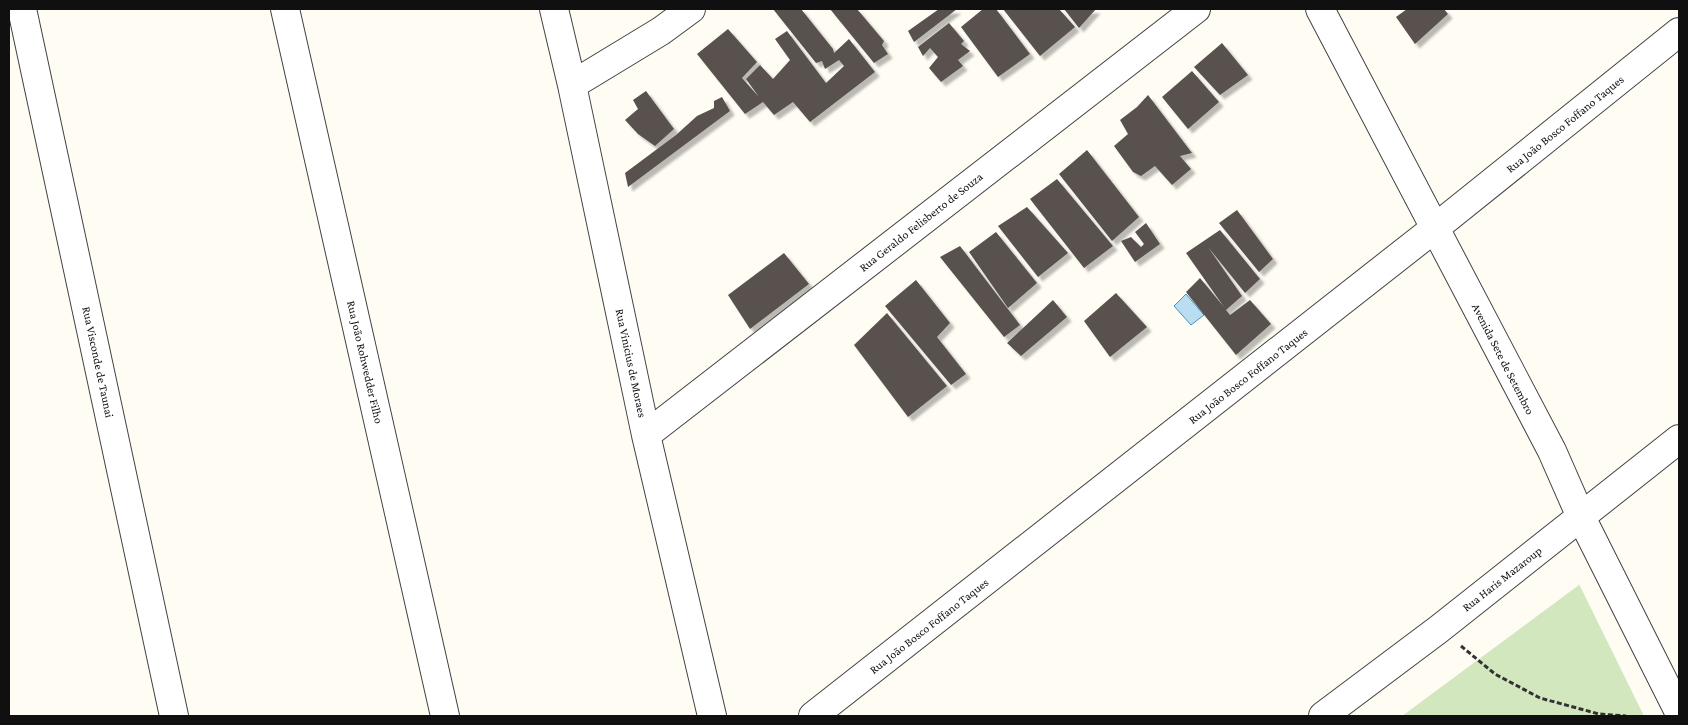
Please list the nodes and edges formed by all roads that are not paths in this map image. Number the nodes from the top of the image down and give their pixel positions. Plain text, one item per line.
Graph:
1 (22, 9) edge
2 (285, 9) edge
3 (554, 9) edge
4 (691, 9) edge
5 (1196, 9) edge
6 (1320, 9) edge
7 (1679, 32) edge
8 (572, 85) junction
9 (1435, 228) junction
10 (646, 435) junction
11 (1679, 439) edge
12 (1582, 518) junction
13 (1679, 712) edge
14 (174, 716) edge
15 (445, 716) edge
16 (712, 716) edge
17 (814, 716) edge
18 (1323, 716) edge

1 - 14 street, Rua Visconde de Taunai
2 - 15 street, Rua João Rohwedder Filho
3 - 8 street, Rua Vinicius de Moraes
4 - 8 street
5 - 10 street, Rua Geraldo Felisberto de Souza
6 - 9 street, Avenida Sete de Setembro
7 - 9 street, Rua João Bosco Foffano Taques
8 - 10 street, Rua Vinicius de Moraes
9 - 12 street, Avenida Sete de Setembro
9 - 17 street, Rua João Bosco Foffano Taques
10 - 16 street, Rua Vinicius de Moraes
11 - 12 street, Rua Haris Mazaroup
12 - 13 street, Avenida Sete de Setembro
12 - 18 street, Rua Haris Mazaroup

